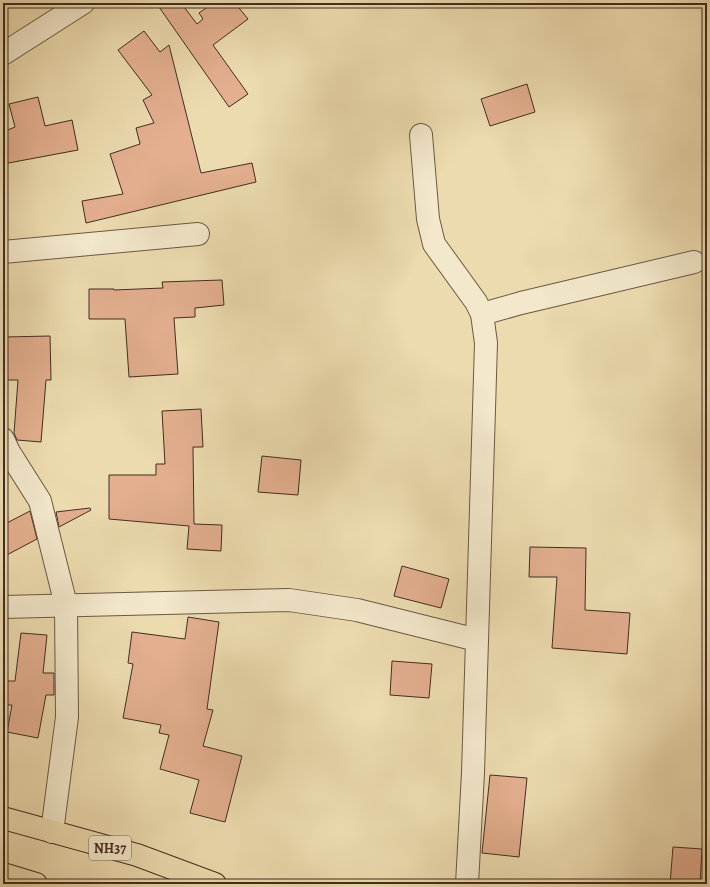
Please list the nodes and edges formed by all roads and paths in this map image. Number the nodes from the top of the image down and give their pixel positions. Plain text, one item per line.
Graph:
1 (83, 3) edge
2 (3, 54) edge
3 (421, 135) dead end
4 (198, 234) dead end
5 (3, 252) edge
6 (694, 262) dead end
7 (482, 314) junction
8 (3, 439) edge
9 (66, 605) junction
10 (3, 607) edge
11 (477, 640) junction
12 (3, 818) edge
13 (52, 832) junction
14 (3, 874) edge
15 (36, 884) edge
16 (214, 884) edge
17 (467, 884) edge

1 - 2 street
3 - 7 street
4 - 5 street
6 - 7 street
7 - 11 street
8 - 9 street
9 - 10 street
9 - 11 street
9 - 13 street
11 - 17 street
12 - 13 highway, NH37
13 - 16 highway, NH37
14 - 15 highway

